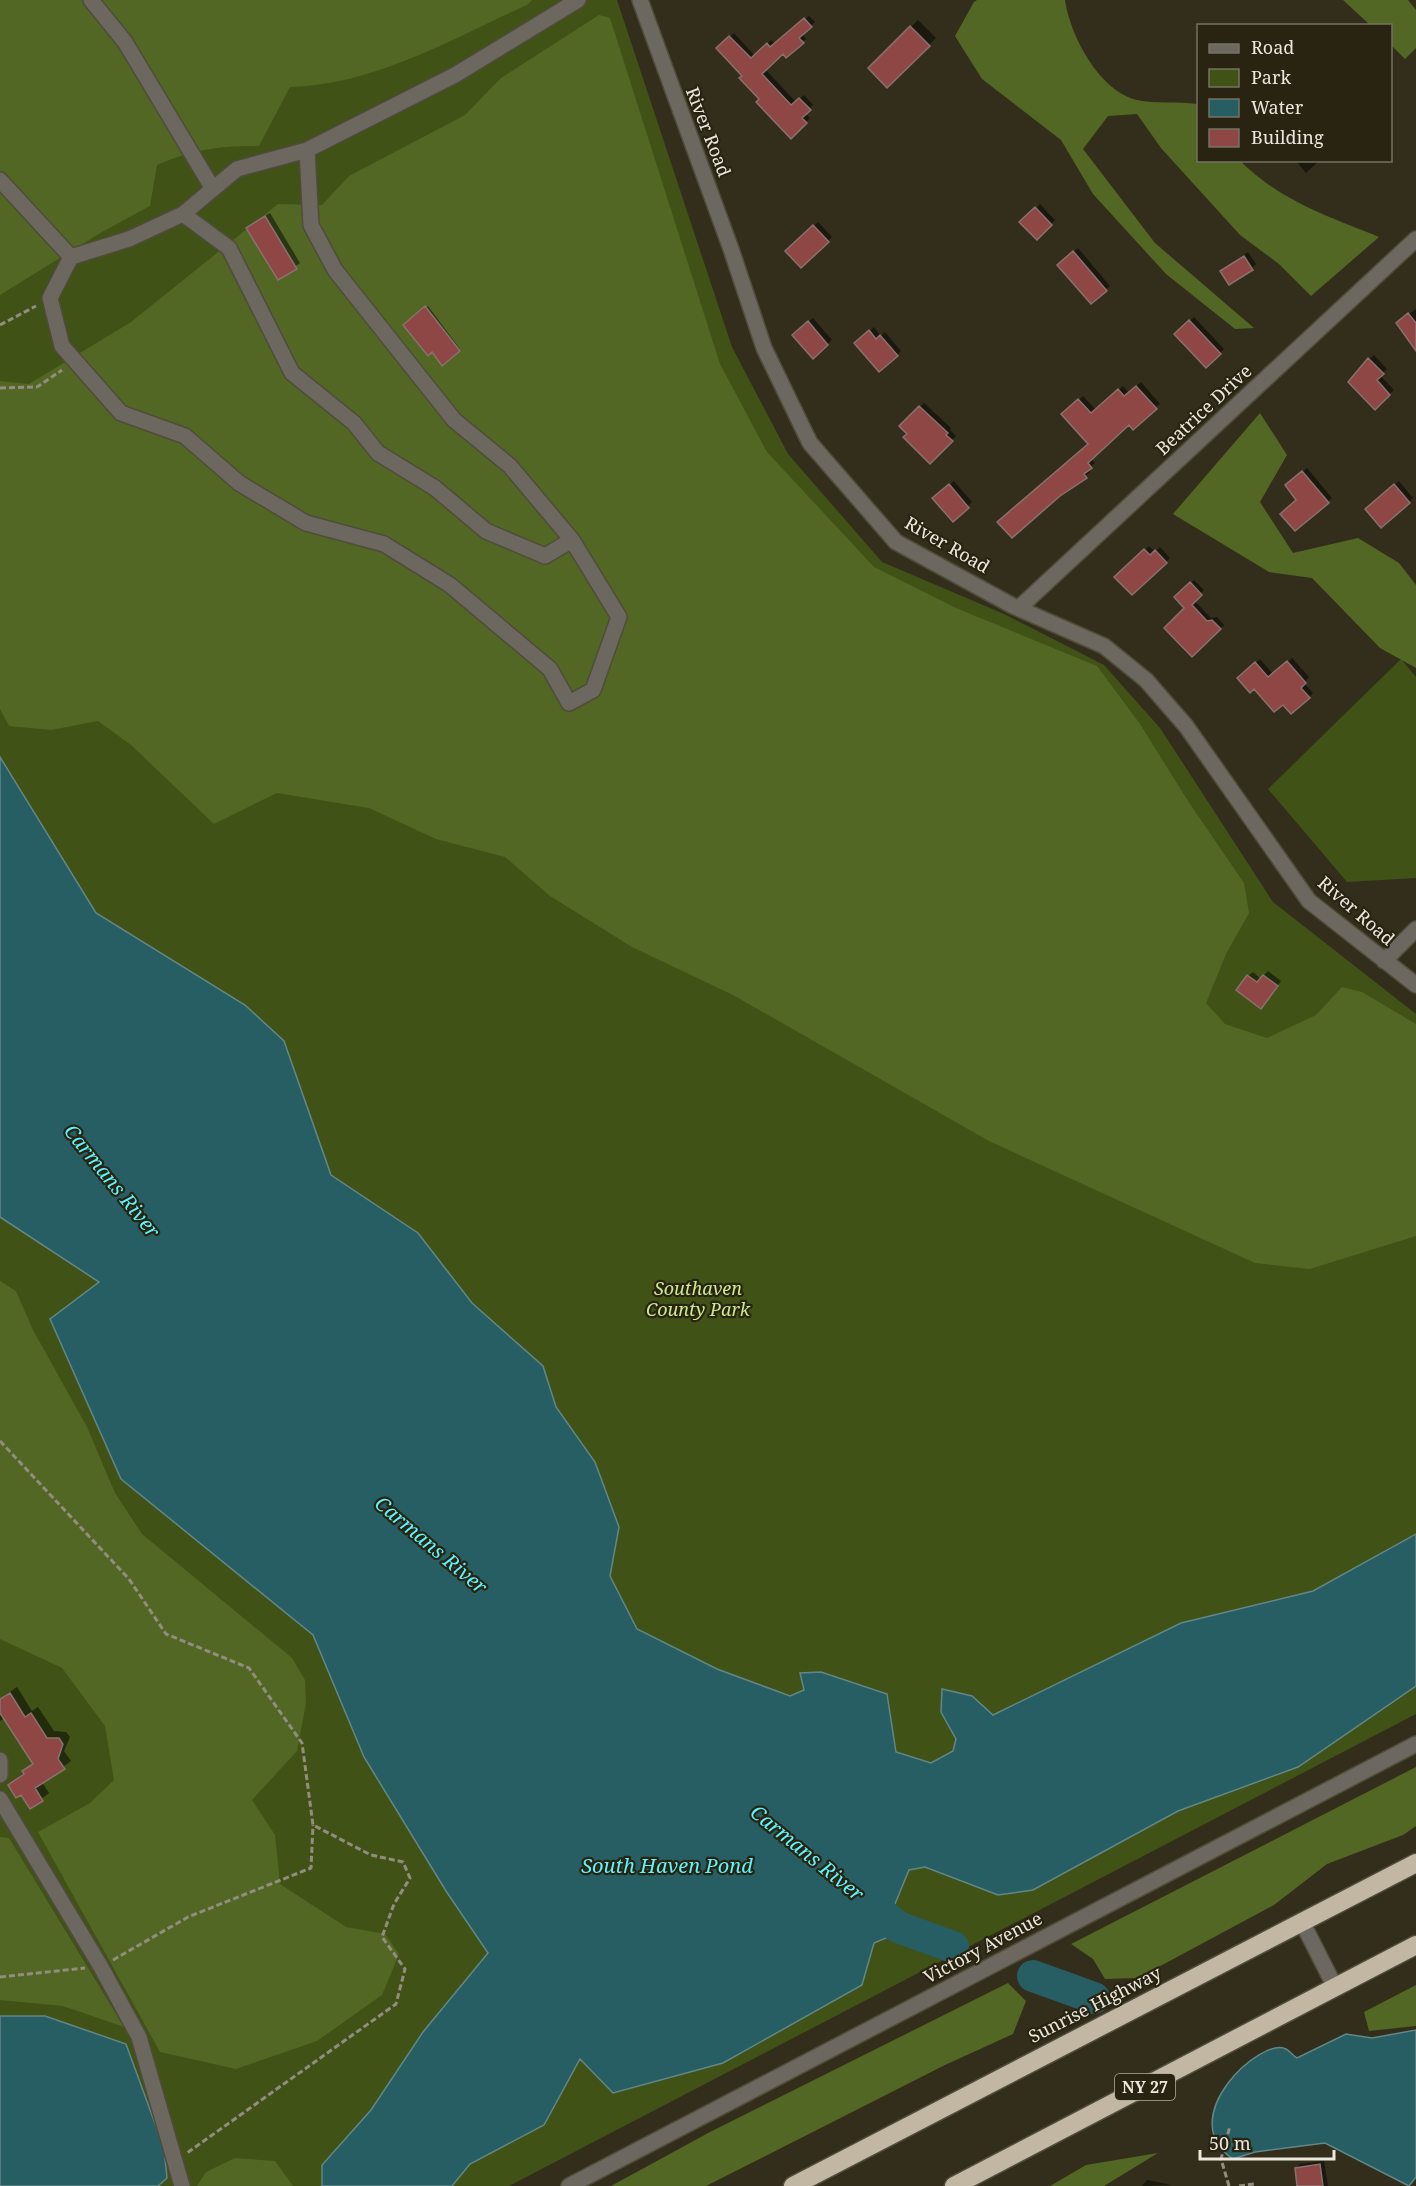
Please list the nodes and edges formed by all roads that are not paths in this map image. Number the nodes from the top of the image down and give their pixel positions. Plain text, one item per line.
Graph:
1 (91, 0) edge
2 (578, 0) edge
3 (640, 0) edge
4 (307, 150) junction
5 (0, 180) edge
6 (213, 189) junction
7 (183, 214) junction
8 (1416, 239) edge
9 (71, 257) junction
10 (572, 540) junction
11 (1019, 608) junction
12 (1416, 928) edge
13 (1384, 962) junction
14 (1416, 985) edge
15 (1416, 1744) edge
16 (0, 1760) edge
17 (0, 1775) edge
18 (0, 1799) edge
19 (1416, 1863) edge
20 (1302, 1922) junction
21 (1416, 1945) edge
22 (1335, 1987) junction
23 (182, 2186) edge
24 (569, 2186) edge
25 (793, 2186) edge
26 (954, 2186) edge

1 - 6 street
2 - 4 street
3 - 11 street, River Road
4 - 6 street
4 - 10 street
5 - 9 street
6 - 7 street
7 - 9 street
7 - 10 street
8 - 11 street, Beatrice Drive
9 - 10 street
11 - 13 street, River Road
12 - 13 street
13 - 14 street, River Road
15 - 24 street, Victory Avenue
16 - 17 street
18 - 23 street
19 - 20 highway, Sunrise Highway
20 - 22 street
20 - 25 highway, Sunrise Highway
21 - 22 highway, NY 27
22 - 26 highway, NY 27

